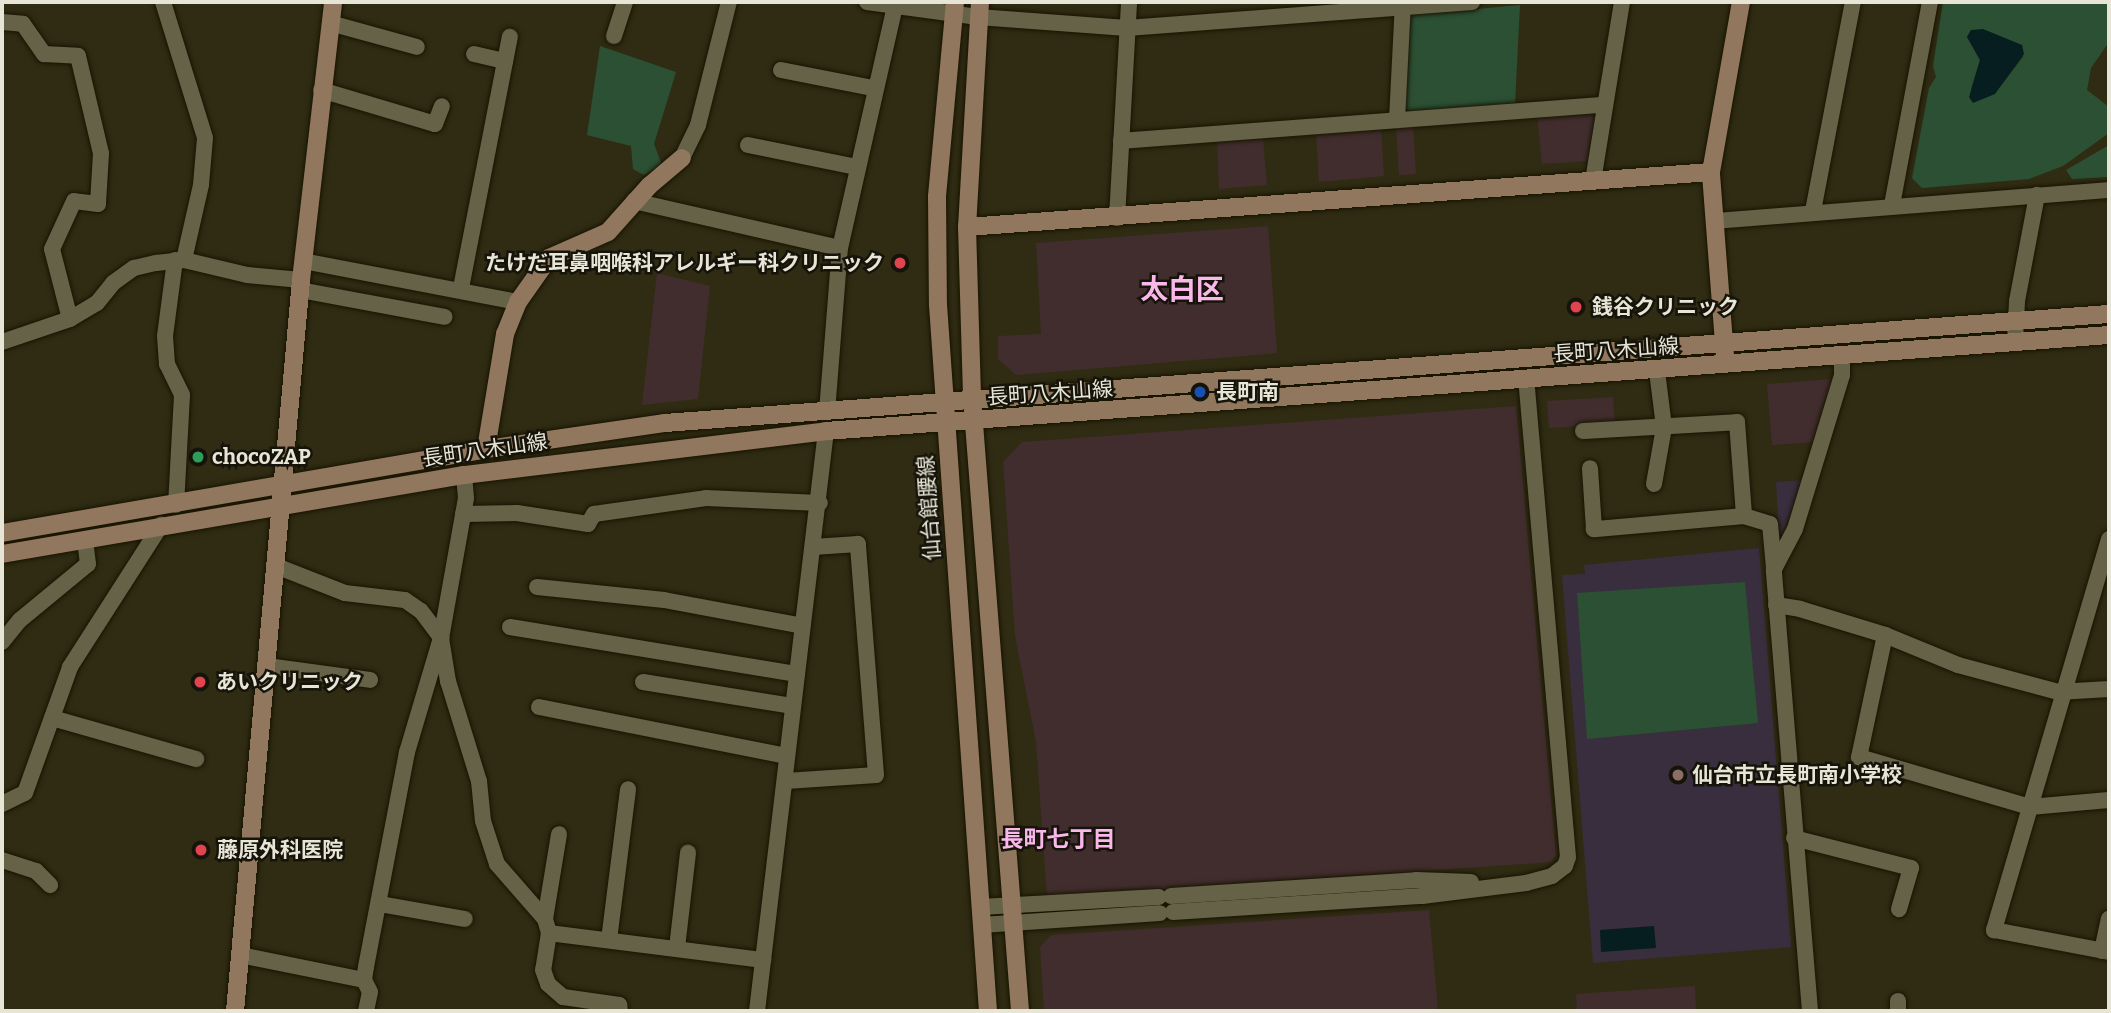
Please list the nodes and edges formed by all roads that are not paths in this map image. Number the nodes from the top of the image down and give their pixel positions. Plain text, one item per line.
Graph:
1 (163, 2) edge
2 (333, 2) edge
3 (625, 2) edge
4 (729, 2) edge
5 (867, 2) edge
6 (1129, 2) edge
7 (1472, 2) edge
8 (1622, 2) edge
9 (1741, 2) edge
10 (1853, 2) edge
11 (1930, 2) edge
12 (895, 4) edge
13 (1403, 5) edge
14 (954, 8) edge
15 (979, 10) edge
16 (2, 22) edge
17 (330, 23) junction
18 (1127, 28) junction
19 (614, 36) dead end
20 (510, 37) dead end
21 (416, 47) dead end
22 (474, 54) dead end
23 (505, 61) junction
24 (781, 70) dead end
25 (873, 88) junction
26 (321, 90) junction
27 (1604, 105) junction
28 (442, 106) dead end
29 (1397, 120) junction
30 (1121, 141) junction
31 (748, 145) dead end
32 (682, 158) joint
33 (856, 167) junction
34 (1711, 172) junction
35 (1593, 181) junction
36 (2109, 190) edge
37 (2037, 195) junction
38 (634, 201) junction
39 (1892, 205) junction
40 (1813, 211) junction
41 (1117, 218) junction
42 (1715, 221) junction
43 (967, 228) junction
44 (840, 248) junction
45 (180, 260) junction
46 (303, 261) junction
47 (301, 285) junction
48 (461, 288) junction
49 (518, 302) junction
50 (2109, 314) edge
51 (445, 317) dead end
52 (70, 319) junction
53 (2014, 323) junction
54 (2109, 335) edge
55 (2, 342) edge
56 (2015, 342) junction
57 (1724, 344) junction
58 (1842, 356) junction
59 (1725, 364) junction
60 (1657, 371) junction
61 (1526, 379) junction
62 (972, 398) junction
63 (944, 401) junction
64 (827, 412) junction
65 (974, 421) junction
66 (946, 423) junction
67 (1664, 427) junction
68 (826, 431) junction
69 (1583, 431) dead end
70 (602, 432) junction
71 (486, 449) junction
72 (606, 455) junction
73 (1590, 468) dead end
74 (464, 475) junction
75 (1654, 484) dead end
76 (284, 486) junction
77 (820, 503) junction
78 (176, 505) junction
79 (282, 506) junction
80 (463, 514) junction
81 (1744, 516) junction
82 (161, 525) junction
83 (2, 533) edge
84 (85, 539) junction
85 (2109, 539) edge
86 (813, 547) junction
87 (2, 554) edge
88 (276, 566) junction
89 (2105, 566) edge
90 (1774, 569) junction
91 (537, 587) dead end
92 (1776, 605) junction
93 (510, 626) dead end
94 (803, 626) junction
95 (1885, 635) junction
96 (441, 638) junction
97 (2, 642) edge
98 (267, 666) junction
99 (797, 674) junction
100 (370, 680) dead end
101 (643, 681) dead end
102 (2109, 689) edge
103 (2063, 693) junction
104 (793, 706) junction
105 (540, 707) dead end
106 (52, 718) junction
107 (787, 756) junction
108 (196, 759) dead end
109 (786, 781) junction
110 (628, 789) dead end
111 (2109, 800) edge
112 (2, 804) edge
113 (2030, 807) junction
114 (559, 834) dead end
115 (1794, 838) junction
116 (688, 853) dead end
117 (2, 860) edge
118 (50, 885) dead end
119 (380, 904) junction
120 (1899, 909) dead end
121 (1014, 914) junction
122 (980, 916) junction
123 (465, 919) dead end
124 (2109, 919) edge
125 (547, 926) junction
126 (609, 940) junction
127 (677, 948) junction
128 (2106, 951) edge
129 (240, 956) junction
130 (763, 960) junction
131 (365, 980) junction
132 (235, 1011) edge
133 (366, 1011) edge
134 (620, 1011) edge
135 (757, 1011) edge
136 (988, 1011) edge
137 (1020, 1011) edge
138 (1810, 1011) edge

1 - 45 street
2 - 17 street
3 - 19 street
4 - 32 street
5 - 12 street
6 - 18 street
7 - 13 street
8 - 27 street
9 - 34 street
10 - 40 street
11 - 39 street
12 - 14 street
12 - 25 street
13 - 18 street
13 - 29 street
14 - 15 street
14 - 63 street, 仙台館腰線
15 - 18 street
15 - 43 street
16 - 52 street
17 - 21 street
17 - 26 street
18 - 30 street
20 - 23 street
22 - 23 street
23 - 48 street
24 - 25 street
25 - 33 street
26 - 28 street
26 - 46 street
27 - 29 street
27 - 35 street
29 - 30 street
30 - 41 street
31 - 33 street
32 - 38 street
33 - 44 street
34 - 35 street
34 - 42 street
35 - 41 street
36 - 37 street
37 - 39 street
37 - 53 street
38 - 44 street
38 - 49 street
39 - 40 street
40 - 42 street
41 - 43 street
42 - 57 street
43 - 62 street
44 - 64 street
45 - 47 street
45 - 52 street
45 - 78 street
46 - 47 street
46 - 48 street
47 - 51 street
47 - 76 street
48 - 49 street
49 - 71 street
50 - 53 street
52 - 55 street
53 - 56 street
53 - 57 street
54 - 56 street, 長町八木山線
56 - 58 street, 長町八木山線
57 - 59 street
57 - 62 street
58 - 59 street, 長町八木山線
58 - 90 street
59 - 60 street, 長町八木山線
60 - 61 street, 長町八木山線
60 - 67 street
61 - 65 street, 長町八木山線
61 - 121 street
62 - 63 street
62 - 65 street
63 - 64 street
63 - 66 street, 仙台館腰線
64 - 70 street
65 - 66 street, 長町八木山線
65 - 121 street
66 - 68 street, 長町八木山線
66 - 122 street, 仙台館腰線
67 - 69 street
67 - 75 street
67 - 81 street
68 - 72 street, 長町八木山線
68 - 77 street
70 - 71 street
70 - 72 street
71 - 76 street
72 - 74 street, 長町八木山線
73 - 81 street
74 - 79 street, 長町八木山線
74 - 80 street
76 - 78 street
76 - 79 street
77 - 80 street
77 - 86 street
78 - 83 street
79 - 82 street, 長町八木山線
79 - 88 street
80 - 96 street
81 - 90 street
82 - 84 street, 長町八木山線
82 - 106 street
84 - 87 street, 長町八木山線
84 - 97 street
85 - 89 street
86 - 94 street
86 - 109 street
88 - 96 street
88 - 98 street
89 - 103 street
90 - 92 street
91 - 94 street
92 - 95 street
92 - 115 street
93 - 99 street
94 - 99 street
95 - 103 street
95 - 113 street
96 - 119 street
96 - 125 street
98 - 100 street
98 - 129 street
99 - 104 street
101 - 104 street
102 - 103 street
103 - 113 street
104 - 107 street
105 - 107 street
106 - 108 street
106 - 112 street
107 - 109 street
109 - 130 street
110 - 126 street
111 - 113 street
113 - 128 street
114 - 125 street
115 - 120 street
115 - 138 street
116 - 127 street
117 - 118 street
119 - 123 street
119 - 131 street
121 - 122 street
121 - 137 street
122 - 136 street, 仙台館腰線
124 - 128 street
125 - 126 street
125 - 134 street
126 - 127 street
127 - 130 street
129 - 131 street
129 - 132 street
130 - 135 street
131 - 133 street

